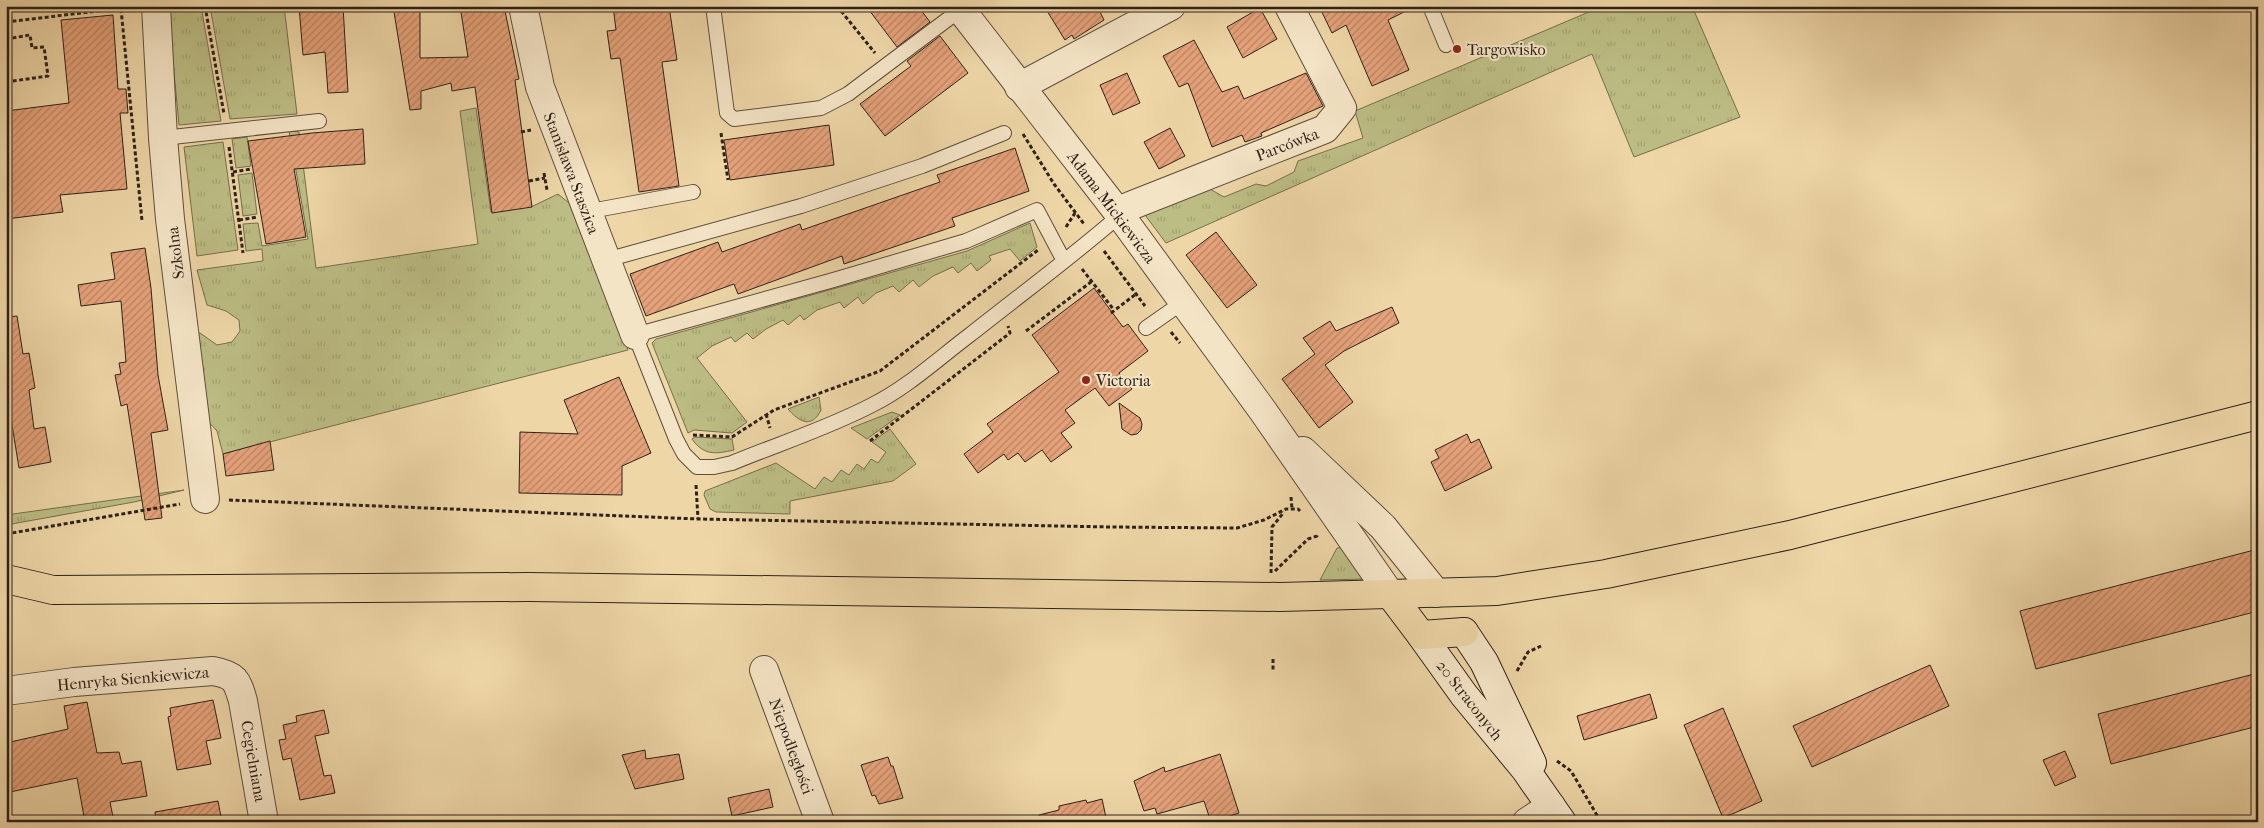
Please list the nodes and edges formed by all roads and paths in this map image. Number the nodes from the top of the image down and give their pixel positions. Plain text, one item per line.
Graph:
1 (523, 6) edge
2 (712, 6) edge
3 (837, 6) edge
4 (1171, 6) edge
5 (1289, 6) edge
6 (1430, 6) edge
7 (146, 7) edge
8 (959, 8) edge
9 (122, 9) junction
10 (6, 22) edge
11 (6, 39) edge
12 (1446, 45) dead end
13 (876, 55) dead end
14 (6, 82) edge
15 (1019, 87) junction
16 (320, 121) dead end
17 (1020, 131) dead end
18 (1004, 133) dead end
19 (163, 138) junction
20 (251, 169) dead end
21 (233, 172) dead end
22 (545, 178) dead end
23 (529, 181) dead end
24 (693, 192) dead end
25 (1075, 212) junction
26 (587, 214) junction
27 (1120, 215) junction
28 (258, 218) dead end
29 (239, 220) dead end
30 (142, 221) dead end
31 (1094, 238) junction
32 (1052, 239) junction
33 (606, 260) junction
34 (1064, 261) junction
35 (1079, 265) dead end
36 (1091, 282) junction
37 (1136, 294) junction
38 (1183, 302) junction
39 (1151, 324) joint
40 (1026, 331) dead end
41 (635, 335) junction
42 (1263, 411) junction
43 (2258, 415) edge
44 (686, 437) dead end
45 (697, 467) junction
46 (194, 501) junction
47 (698, 519) junction
48 (6, 534) edge
49 (1317, 536) dead end
50 (1271, 574) junction
51 (6, 579) edge
52 (1271, 581) dead end
53 (1436, 593) junction
54 (1390, 594) junction
55 (1464, 632) junction
56 (1421, 635) junction
57 (1273, 659) dead end
58 (764, 670) dead end
59 (1273, 671) dead end
60 (6, 691) edge
61 (244, 700) joint
62 (1557, 814) edge
63 (264, 822) edge
64 (820, 822) edge
65 (1527, 822) edge

1 - 26 street, Stanisława Staszica
2 - 8 lane
3 - 13 path
4 - 15 street
5 - 27 street, Parcówka
6 - 12 lane
7 - 9 path
7 - 19 street, Szkolna
8 - 15 street, Adama Mickiewicza
9 - 10 path
9 - 30 path
11 - 14 path
15 - 27 street, Adama Mickiewicza
16 - 19 lane
17 - 25 path
18 - 33 lane
19 - 46 street, Szkolna
20 - 21 path
22 - 23 path
24 - 26 lane
25 - 31 path
25 - 32 path
26 - 33 street, Stanisława Staszica
27 - 31 lane
27 - 38 street, Adama Mickiewicza
28 - 29 path
31 - 34 lane
31 - 37 path
32 - 34 lane
32 - 41 lane
32 - 44 path
33 - 41 street, Stanisława Staszica
34 - 45 lane
35 - 36 path
36 - 37 path
36 - 40 path
37 - 39 path
38 - 39 lane
38 - 42 street, Adama Mickiewicza
41 - 45 lane
42 - 53 street, Adama Mickiewicza
42 - 54 street, Adama Mickiewicza
43 - 53 main road
45 - 47 path
46 - 47 path
46 - 48 path
47 - 50 path
49 - 50 path
50 - 52 path
51 - 54 main road
53 - 54 main road
53 - 55 main road, 20 Straconych
54 - 56 main road, 20 Straconych
55 - 56 main road
55 - 62 street, 20 Straconych
56 - 62 street, 20 Straconych
57 - 59 path
58 - 64 street, Niepodległości
60 - 61 street, Henryka Sienkiewicza
61 - 63 street, Cegielniana
62 - 65 street

